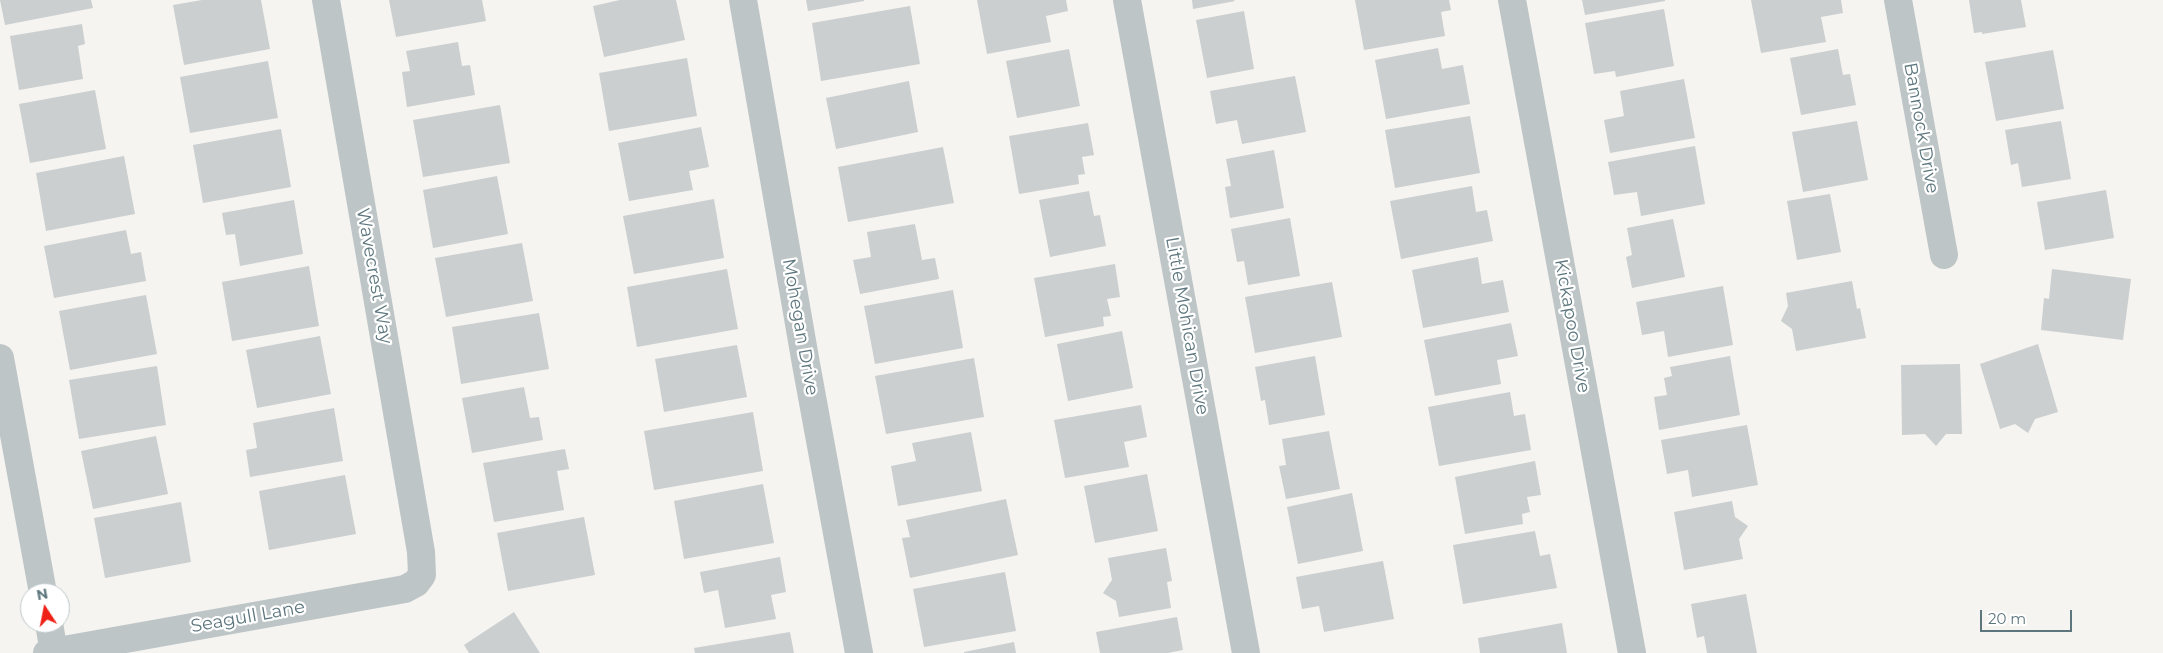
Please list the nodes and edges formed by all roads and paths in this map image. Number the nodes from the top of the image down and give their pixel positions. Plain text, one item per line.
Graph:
1 (326, 0) edge
2 (743, 0) edge
3 (1127, 0) edge
4 (1512, 0) edge
5 (1898, 0) edge
6 (1944, 255) dead end
7 (0, 358) edge
8 (422, 552) joint
9 (41, 583) edge
10 (50, 633) edge
11 (52, 653) edge
12 (859, 653) edge
13 (1246, 653) edge
14 (1632, 653) edge

1 - 8 street, Wavecrest Way
2 - 12 street, Mohegan Drive
3 - 13 street, Little Mohican Drive
4 - 14 street, Kickapoo Drive
5 - 6 street, Bannock Drive
7 - 9 street
8 - 11 street, Seagull Lane
10 - 11 street

